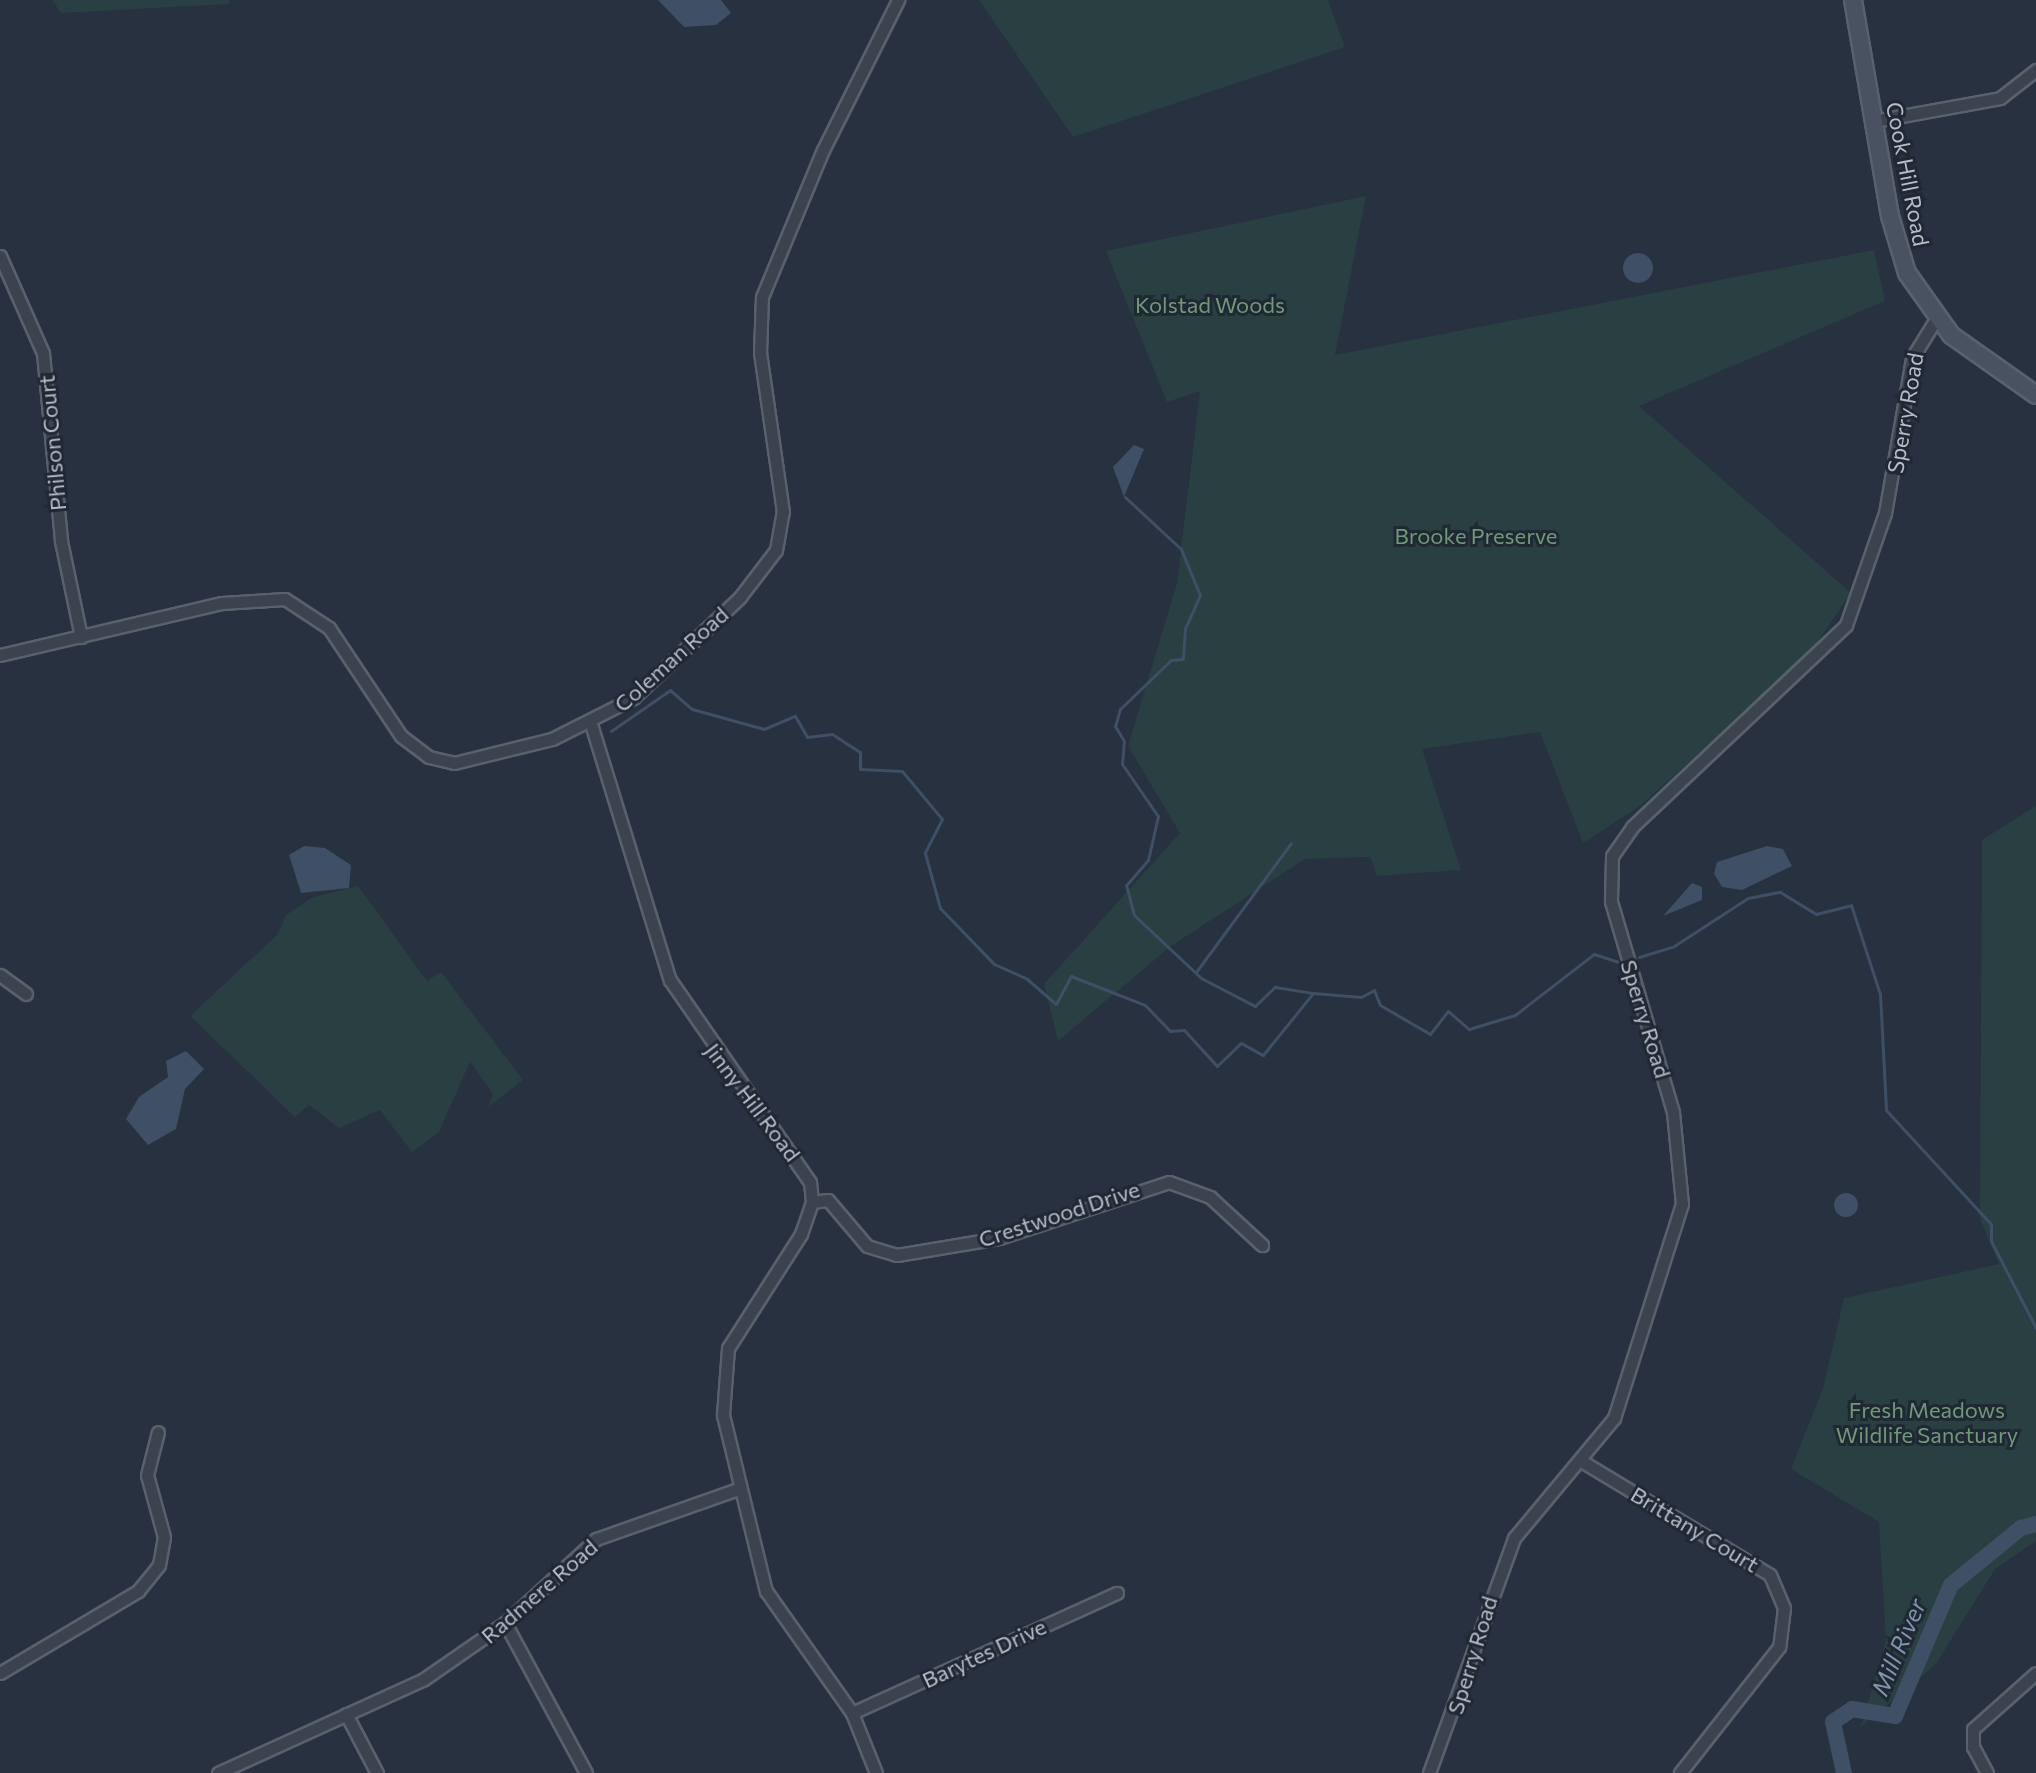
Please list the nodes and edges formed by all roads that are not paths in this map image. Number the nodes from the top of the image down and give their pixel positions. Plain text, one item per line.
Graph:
1 (898, 0) edge
2 (1853, 0) edge
3 (2036, 70) edge
4 (1874, 121) junction
5 (0, 256) edge
6 (1936, 319) junction
7 (2036, 395) edge
8 (81, 637) junction
9 (0, 655) edge
10 (591, 724) junction
11 (0, 975) edge
12 (26, 994) dead end
13 (812, 1202) junction
14 (1262, 1245) dead end
15 (158, 1432) dead end
16 (1583, 1462) junction
17 (738, 1489) junction
18 (1117, 1593) dead end
19 (505, 1623) junction
20 (0, 1673) edge
21 (2036, 1673) edge
22 (852, 1713) junction
23 (346, 1714) junction
24 (218, 1773) edge
25 (377, 1773) edge
26 (586, 1773) edge
27 (876, 1773) edge
28 (1429, 1773) edge
29 (1680, 1773) edge
30 (1987, 1773) edge

1 - 10 street, Coleman Road
2 - 4 street, Cook Hill Road
3 - 4 street
4 - 6 street, Cook Hill Road
5 - 8 street, Philson Court
6 - 7 street, Cook Hill Road
6 - 16 street, Sperry Road
8 - 9 street, Coleman Road
8 - 10 street, Coleman Road
10 - 13 street, Jinny Hill Road
11 - 12 street
13 - 14 street, Crestwood Drive
13 - 17 street
15 - 20 street
16 - 28 street, Sperry Road
16 - 29 street, Brittany Court
17 - 19 street, Radmere Road
17 - 22 street
18 - 22 street, Barytes Drive
19 - 23 street, Radmere Road
19 - 26 street
21 - 30 street
22 - 27 street
23 - 24 street, Radmere Road
23 - 25 street

